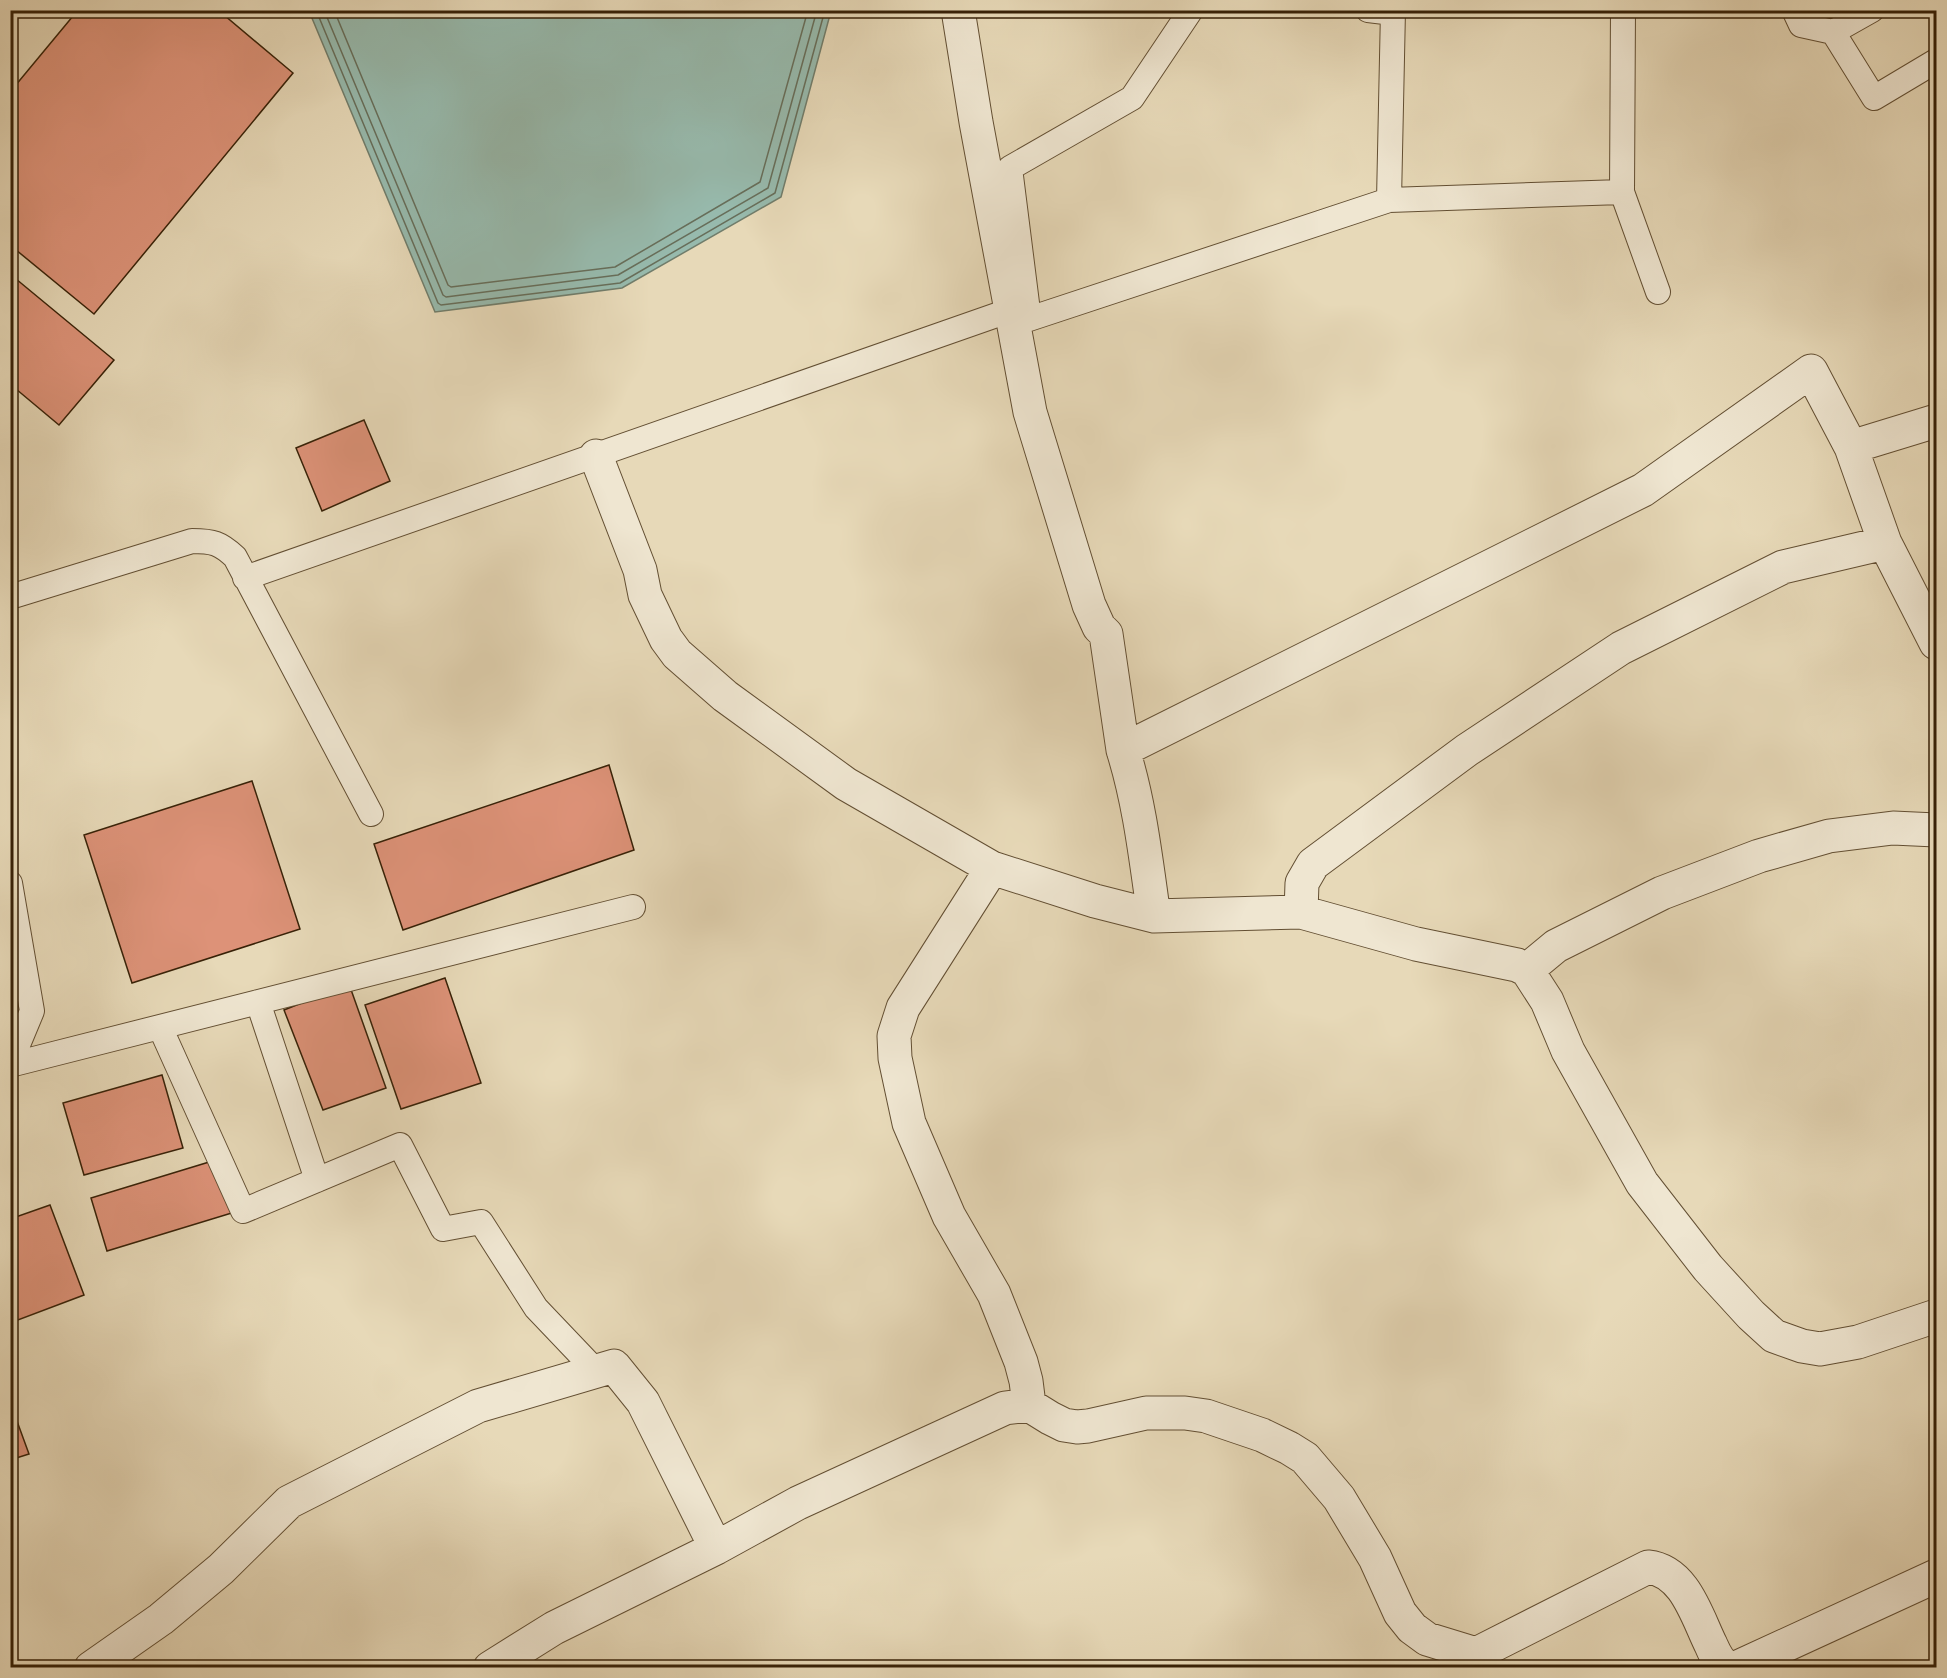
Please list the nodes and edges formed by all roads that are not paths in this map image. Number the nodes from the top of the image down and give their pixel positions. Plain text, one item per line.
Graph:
1 (958, 10) edge
2 (1191, 10) edge
3 (1368, 10) edge
4 (1623, 10) edge
5 (1794, 10) edge
6 (1872, 10) edge
7 (1393, 11) edge
8 (1833, 32) junction
9 (1936, 61) edge
10 (1622, 192) junction
11 (1389, 200) junction
12 (1658, 292) dead end
13 (1011, 310) junction
14 (1936, 421) edge
15 (1851, 447) junction
16 (596, 456) junction
17 (1885, 543) junction
18 (245, 578) junction
19 (10, 597) edge
20 (1936, 643) edge
21 (1123, 750) junction
22 (371, 814) dead end
23 (1936, 830) edge
24 (992, 868) junction
25 (10, 883) edge
26 (633, 907) dead end
27 (1300, 912) junction
28 (1154, 916) junction
29 (1527, 970) junction
30 (258, 1002) junction
31 (160, 1027) junction
32 (10, 1065) edge
33 (317, 1180) junction
34 (1936, 1316) edge
35 (597, 1371) junction
36 (1029, 1405) junction
37 (716, 1548) junction
38 (1936, 1576) edge
39 (1482, 1661) edge
40 (91, 1668) edge
41 (490, 1668) edge
42 (1727, 1668) edge
43 (1736, 1668) edge

1 - 13 street
2 - 11 lane
3 - 7 lane
4 - 10 lane
5 - 8 lane
6 - 8 lane
7 - 11 lane
8 - 9 lane
10 - 11 lane
10 - 12 lane
13 - 16 lane
13 - 21 street
14 - 15 street
15 - 17 street
15 - 21 street
16 - 18 lane
16 - 24 street
17 - 20 street
17 - 27 street
18 - 19 lane
18 - 22 lane
21 - 28 street
23 - 29 street
24 - 28 street
24 - 36 street
25 - 32 lane
26 - 30 lane
27 - 28 street
27 - 29 street
29 - 34 street
30 - 31 lane
30 - 33 lane
31 - 32 lane
31 - 33 lane
33 - 35 lane
35 - 37 street
35 - 40 street
36 - 37 street
36 - 39 street
37 - 41 street
38 - 43 street
39 - 42 street

